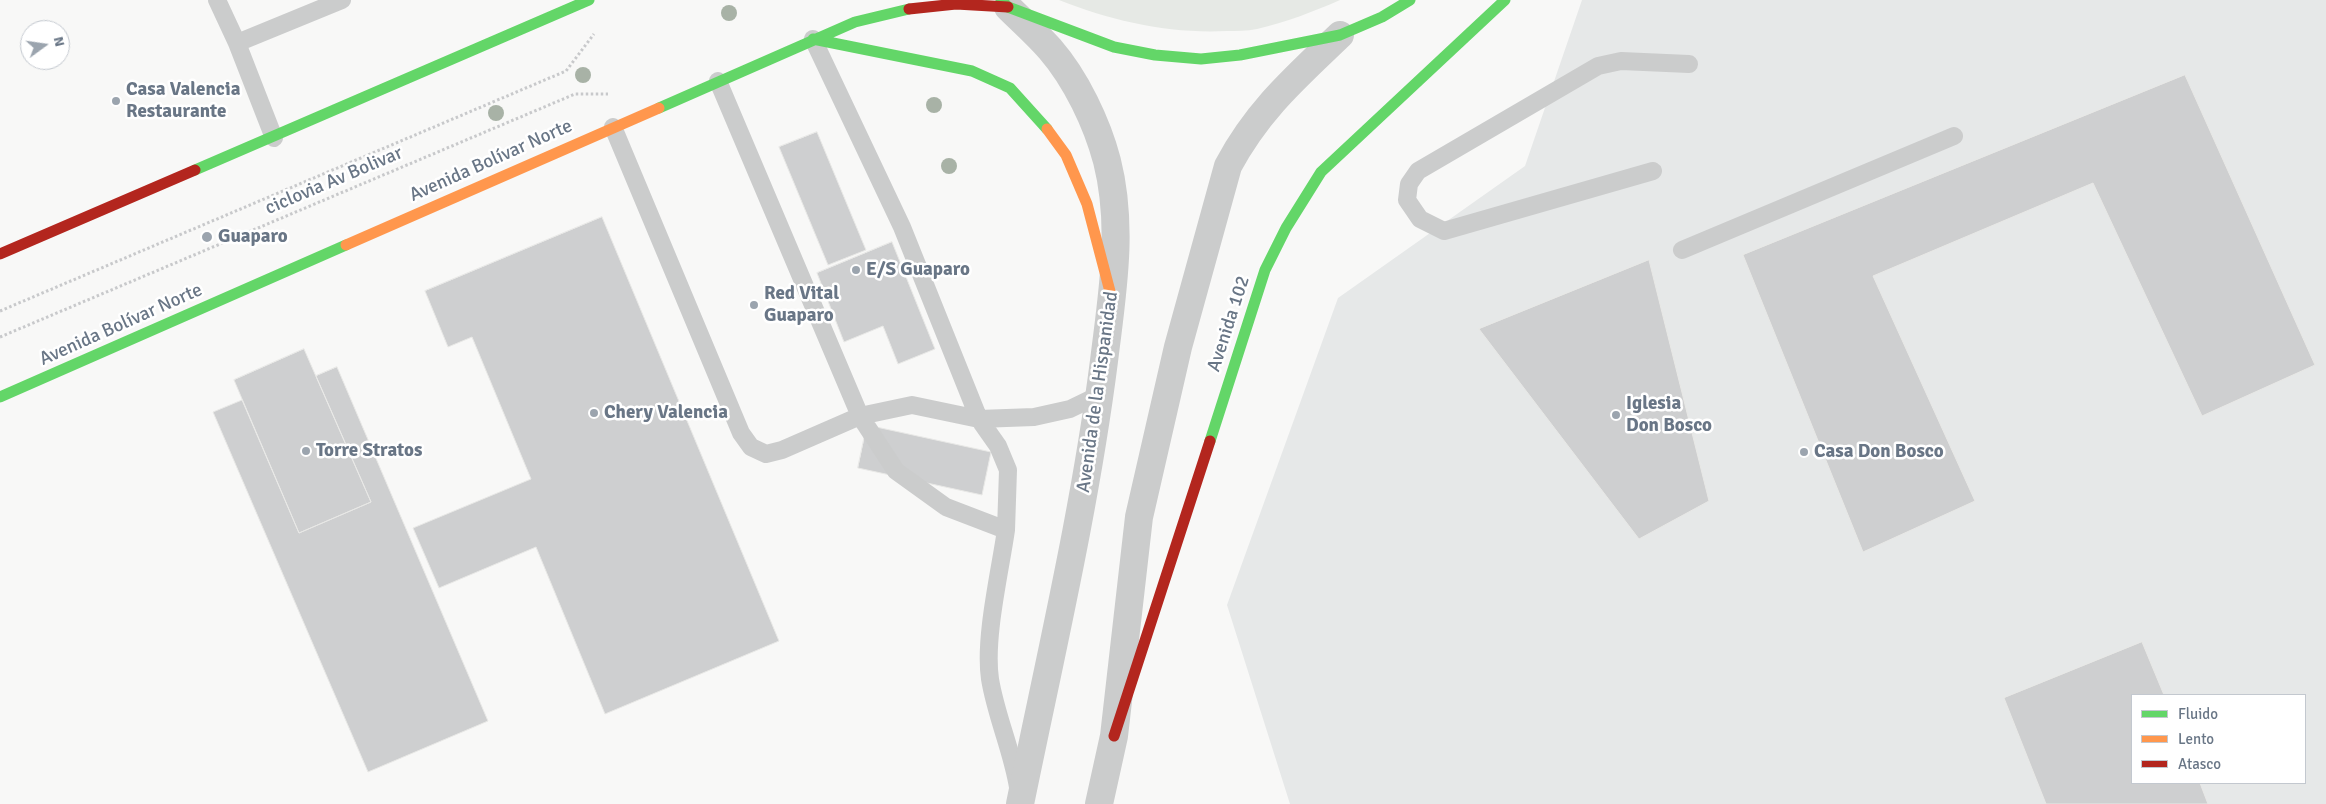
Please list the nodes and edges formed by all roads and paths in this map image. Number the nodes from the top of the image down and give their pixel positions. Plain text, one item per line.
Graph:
1 (217, 0) edge
2 (342, 0) edge
3 (589, 0) edge
4 (1410, 0) edge
5 (1505, 0) edge
6 (1005, 4) edge
7 (596, 32) dead end
8 (1340, 35) junction
9 (813, 39) junction
10 (237, 43) junction
11 (1689, 64) dead end
12 (718, 81) junction
13 (612, 94) dead end
14 (613, 127) junction
15 (1954, 136) dead end
16 (274, 138) junction
17 (1653, 171) dead end
18 (1682, 250) dead end
19 (0, 254) edge
20 (1112, 299) junction
21 (0, 311) edge
22 (0, 337) edge
23 (1101, 394) junction
24 (0, 397) edge
25 (860, 416) junction
26 (979, 419) junction
27 (1006, 530) junction
28 (1114, 736) junction
29 (1020, 804) edge
30 (1099, 804) edge

1 - 10 lane
2 - 10 lane
3 - 16 main road
4 - 8 main road, Avenida Bolívar Norte
5 - 28 main road, Avenida 102
6 - 8 main road, Avenida Bolívar Norte
6 - 9 main road, Avenida Bolívar Norte
6 - 20 street, Avenida de la Hispanidad
7 - 21 path, ciclovia Av Bolivar
8 - 28 street
9 - 12 main road, Avenida Bolívar Norte
9 - 20 main road
9 - 26 lane
10 - 16 lane
11 - 17 lane
12 - 14 main road, Avenida Bolívar Norte
12 - 25 lane
13 - 22 path, ciclovia Av Bolivar
14 - 24 main road, Avenida Bolívar Norte
14 - 25 lane
15 - 18 lane
16 - 19 main road
20 - 23 street, Avenida de la Hispanidad
23 - 26 lane
23 - 29 street, Avenida de la Hispanidad
25 - 26 lane
25 - 27 lane
26 - 27 lane
27 - 29 lane
28 - 30 street

